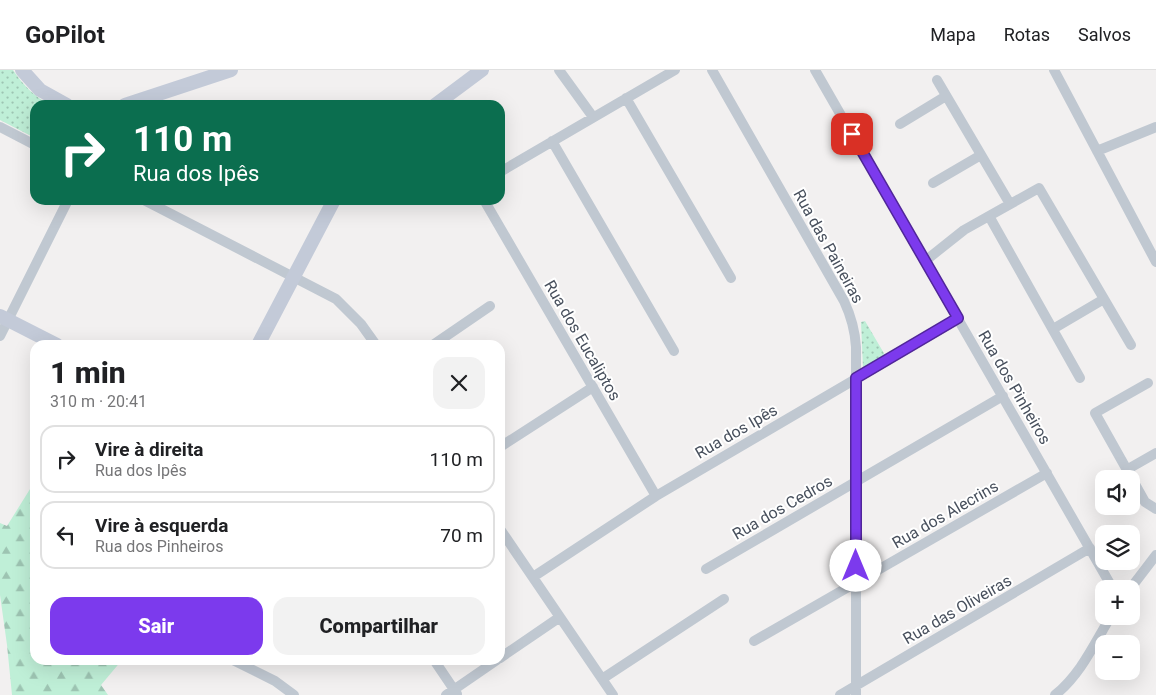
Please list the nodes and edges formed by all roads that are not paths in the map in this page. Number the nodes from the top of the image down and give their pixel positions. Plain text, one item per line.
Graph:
1 (22, 70) edge
2 (231, 70) edge
3 (482, 70) edge
4 (559, 70) edge
5 (674, 70) edge
6 (712, 70) edge
7 (815, 70) edge
8 (1054, 70) edge
9 (937, 80) dead end
10 (946, 96) junction
11 (626, 98) junction
12 (58, 100) edge
13 (140, 100) edge
14 (442, 100) edge
15 (593, 118) junction
16 (900, 124) dead end
17 (0, 127) edge
18 (1156, 127) edge
19 (552, 141) junction
20 (30, 142) edge
21 (1097, 151) junction
22 (980, 155) junction
23 (505, 169) edge
24 (933, 183) dead end
25 (1010, 204) junction
26 (65, 205) edge
27 (154, 205) edge
28 (331, 205) edge
29 (487, 205) edge
30 (989, 216) junction
31 (925, 261) junction
32 (1156, 262) edge
33 (294, 276) junction
34 (731, 278) dead end
35 (1104, 299) junction
36 (490, 306) dead end
37 (4, 318) edge
38 (958, 318) junction
39 (1053, 329) junction
40 (0, 336) edge
41 (47, 340) edge
42 (261, 340) edge
43 (372, 340) edge
44 (441, 340) edge
45 (1131, 345) dead end
46 (674, 350) dead end
47 (856, 378) junction
48 (1080, 378) dead end
49 (1148, 383) dead end
50 (593, 387) junction
51 (1003, 396) junction
52 (505, 444) edge
53 (1156, 453) edge
54 (1128, 469) junction
55 (1047, 473) junction
56 (856, 482) junction
57 (656, 496) junction
58 (1156, 509) edge
59 (505, 536) edge
60 (1090, 548) junction
61 (1156, 555) edge
62 (706, 569) dead end
63 (533, 577) junction
64 (1108, 580) edge
65 (1137, 580) edge
66 (856, 583) junction
67 (724, 599) dead end
68 (560, 617) junction
69 (1106, 625) edge
70 (754, 641) dead end
71 (505, 655) edge
72 (243, 665) edge
73 (437, 665) edge
74 (491, 665) edge
75 (602, 679) junction
76 (856, 690) edge
77 (453, 693) edge
78 (294, 695) edge
79 (613, 695) edge
80 (840, 695) edge
81 (1055, 695) edge

1 - 12 street
2 - 13 street
3 - 14 street
4 - 15 street
5 - 11 street
6 - 47 street, Rua das Paineiras
7 - 31 street, Rua dos Pinheiros
8 - 21 street
9 - 10 street
10 - 16 street
10 - 22 street
11 - 15 street
11 - 34 street
15 - 19 street
17 - 20 street
18 - 21 street
19 - 23 street
19 - 46 street
21 - 32 street
22 - 24 street
22 - 25 street
25 - 30 street
25 - 35 street
26 - 37 street
27 - 33 street
28 - 33 street
29 - 50 street, Rua dos Eucaliptos
30 - 31 street
30 - 39 street
31 - 38 street, Rua dos Pinheiros
33 - 42 street
33 - 43 street
35 - 39 street
35 - 45 street
36 - 44 street
37 - 40 street
37 - 41 street
38 - 47 street, Rua dos Ipês
38 - 51 street, Rua dos Pinheiros
39 - 48 street
47 - 56 street, Rua das Paineiras
47 - 57 street, Rua dos Ipês
49 - 54 street
50 - 52 street
50 - 57 street, Rua dos Eucaliptos
51 - 55 street, Rua dos Pinheiros
51 - 56 street, Rua dos Cedros
53 - 54 street
54 - 58 street
55 - 60 street, Rua dos Pinheiros
55 - 66 street, Rua dos Alecrins
56 - 62 street, Rua dos Cedros
56 - 66 street, Rua das Paineiras
57 - 63 street, Rua dos Ipês
59 - 63 street
60 - 64 street, Rua dos Pinheiros
60 - 76 street, Rua das Oliveiras
61 - 65 street
63 - 68 street
66 - 70 street, Rua dos Alecrins
66 - 76 street, Rua das Paineiras
67 - 75 street
68 - 71 street
68 - 75 street
69 - 81 street
72 - 78 street
73 - 77 street
74 - 77 street
75 - 79 street
76 - 80 street, Rua das Oliveiras

